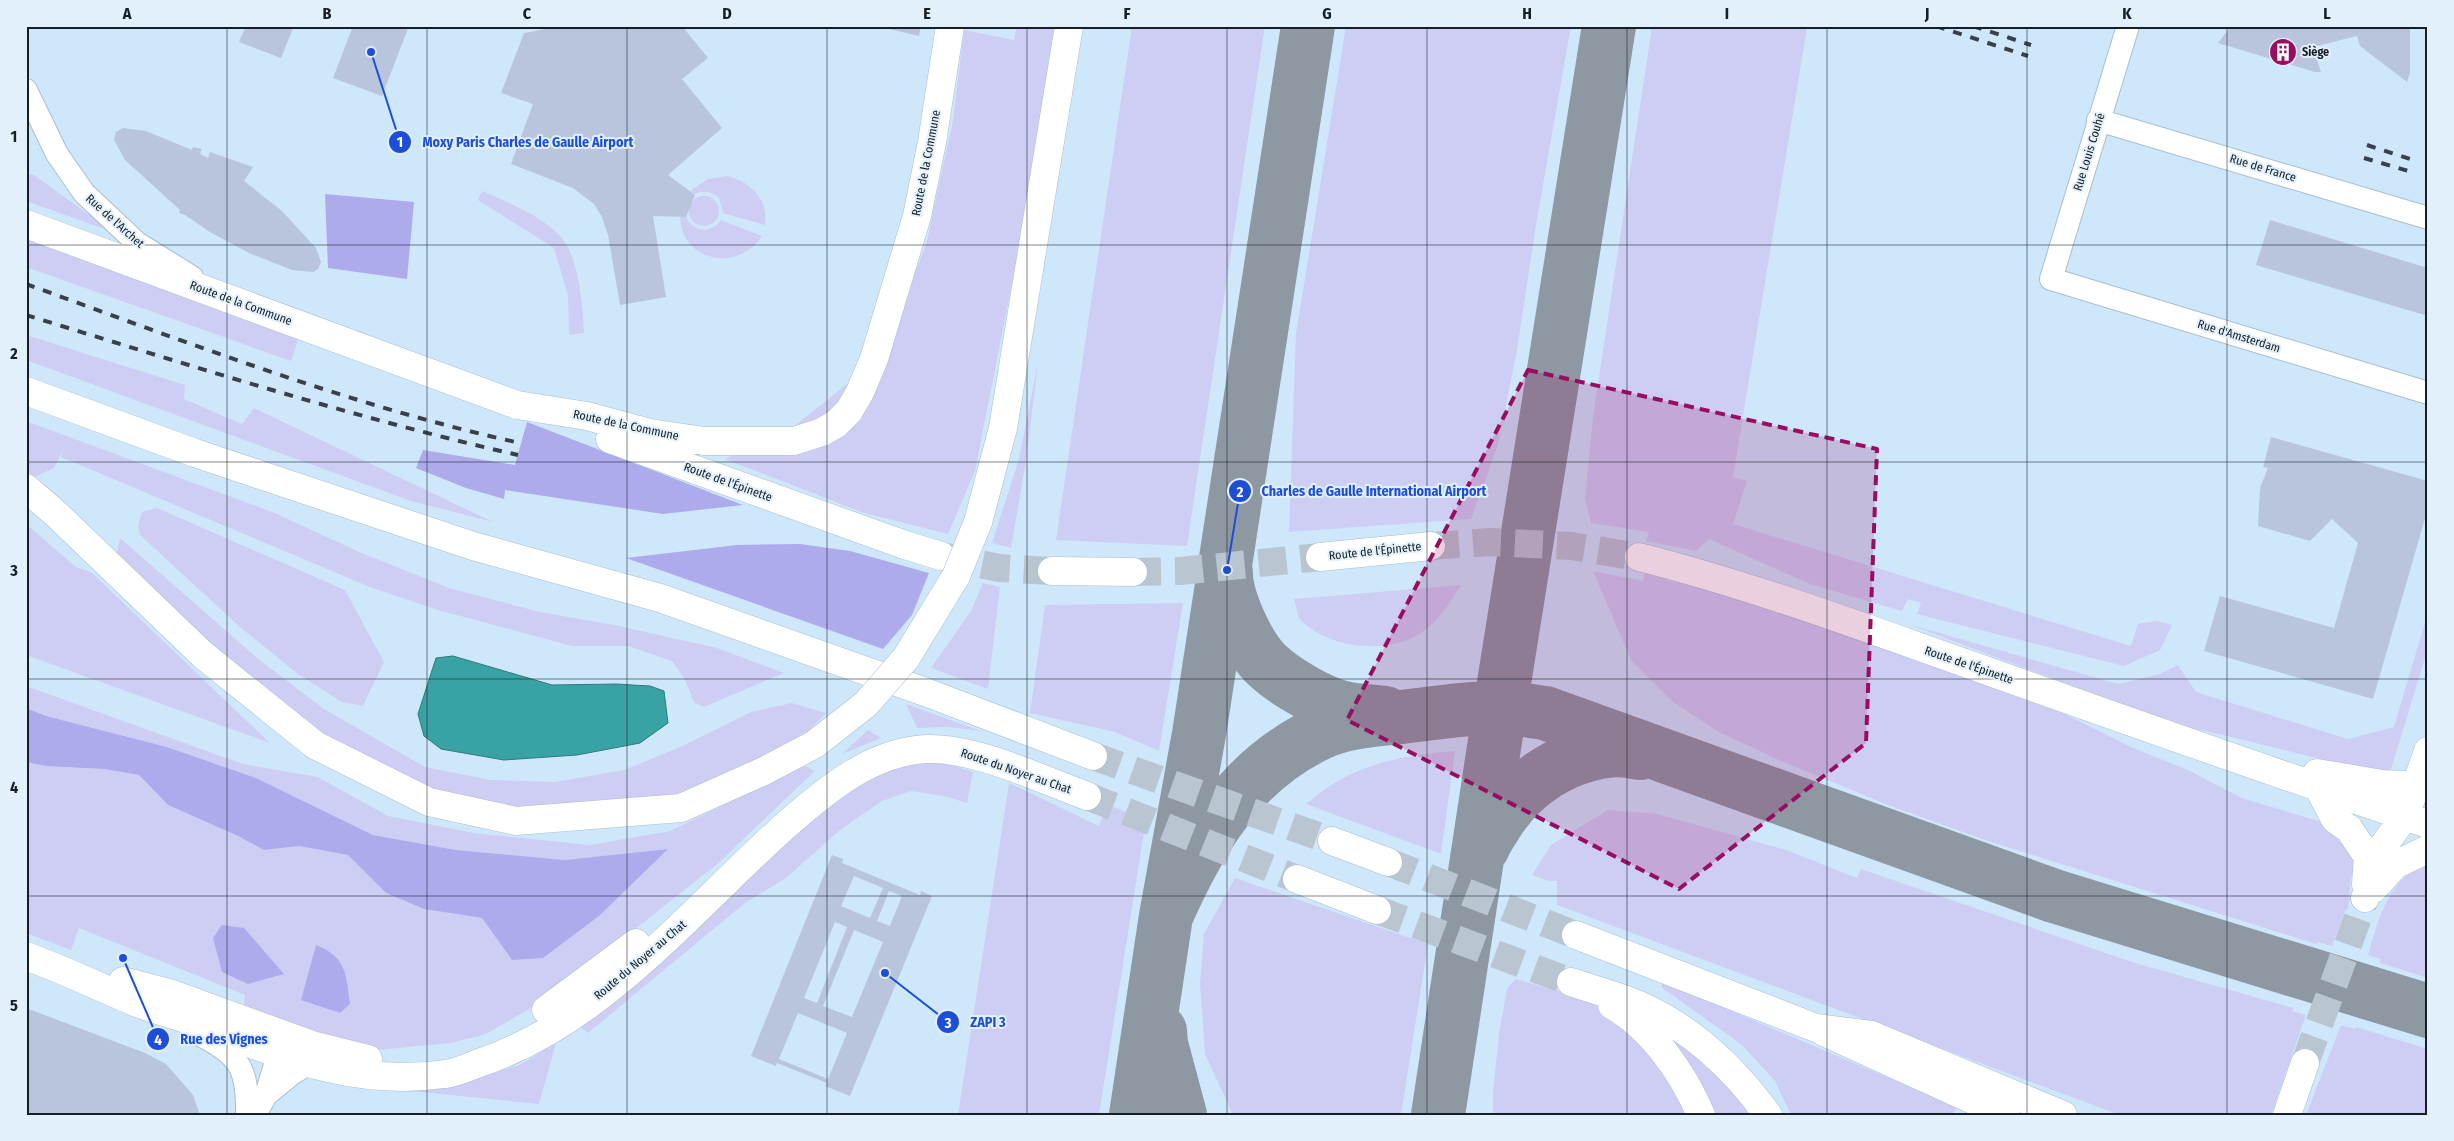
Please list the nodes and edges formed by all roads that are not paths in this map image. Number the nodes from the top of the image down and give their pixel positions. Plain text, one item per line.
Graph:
1 (950, 26) edge
2 (1069, 26) edge
3 (2128, 26) edge
4 (26, 90) edge
5 (2098, 120) junction
6 (2428, 218) edge
7 (26, 224) edge
8 (2051, 279) joint
9 (222, 295) junction
10 (26, 391) edge
11 (2428, 393) edge
12 (517, 405) junction
13 (26, 488) edge
14 (1431, 546) tunnel mouth
15 (1320, 557) tunnel mouth
16 (1639, 557) tunnel mouth
17 (948, 566) junction
18 (1052, 570) tunnel mouth
19 (1133, 572) tunnel mouth
20 (2428, 751) edge
21 (1093, 756) tunnel mouth
22 (2308, 784) junction
23 (2422, 786) edge
24 (1087, 796) tunnel mouth
25 (2423, 826) edge
26 (1332, 841) tunnel mouth
27 (1388, 862) tunnel mouth
28 (742, 864) junction
29 (1297, 879) tunnel mouth
30 (2365, 898) junction
31 (1377, 910) tunnel mouth
32 (1576, 936) tunnel mouth
33 (26, 956) edge
34 (72, 973) junction
35 (139, 1004) junction
36 (1816, 1028) junction
37 (272, 1045) junction
38 (2305, 1063) tunnel mouth
39 (308, 1064) junction
40 (266, 1095) junction
41 (247, 1115) edge
42 (251, 1115) edge
43 (255, 1115) edge
44 (1701, 1115) edge
45 (1768, 1115) edge
46 (2006, 1115) edge
47 (2063, 1115) edge
48 (2287, 1115) edge

1 - 12 main road, Route de la Commune
2 - 17 main road, bridge
3 - 5 street, Rue Louis Couhé
4 - 9 street, Rue de l'Archet
5 - 6 street, Rue de France
5 - 8 street, Rue Louis Couhé
7 - 9 main road, Route de la Commune
8 - 11 street, Rue d'Amsterdam
9 - 12 main road, Route de la Commune
10 - 21 main road
12 - 17 main road, Route de l'Épinette
13 - 17 main road, bridge
14 - 15 main road, Route de l'Épinette
16 - 22 main road, Route de l'Épinette
18 - 19 main road
20 - 23 main road
22 - 23 main road
22 - 25 main road, Route de l'Épinette
22 - 30 main road
23 - 25 main road
24 - 28 main road, Route du Noyer au Chat
25 - 30 main road
25 - 30 main road
26 - 27 main road
28 - 37 main road, Route du Noyer au Chat
28 - 39 main road, Route du Noyer au Chat
29 - 31 main road
32 - 36 main road
33 - 34 main road, Route du Noyer au Chat
34 - 35 main road, Route du Noyer au Chat
34 - 37 main road, Route du Noyer au Chat
35 - 37 main road, Route du Noyer au Chat
35 - 41 street
36 - 46 main road
36 - 47 main road
37 - 39 main road, Route du Noyer au Chat
37 - 40 street
37 - 42 street
38 - 48 main road
39 - 40 street
40 - 43 street
44 - 45 main road

